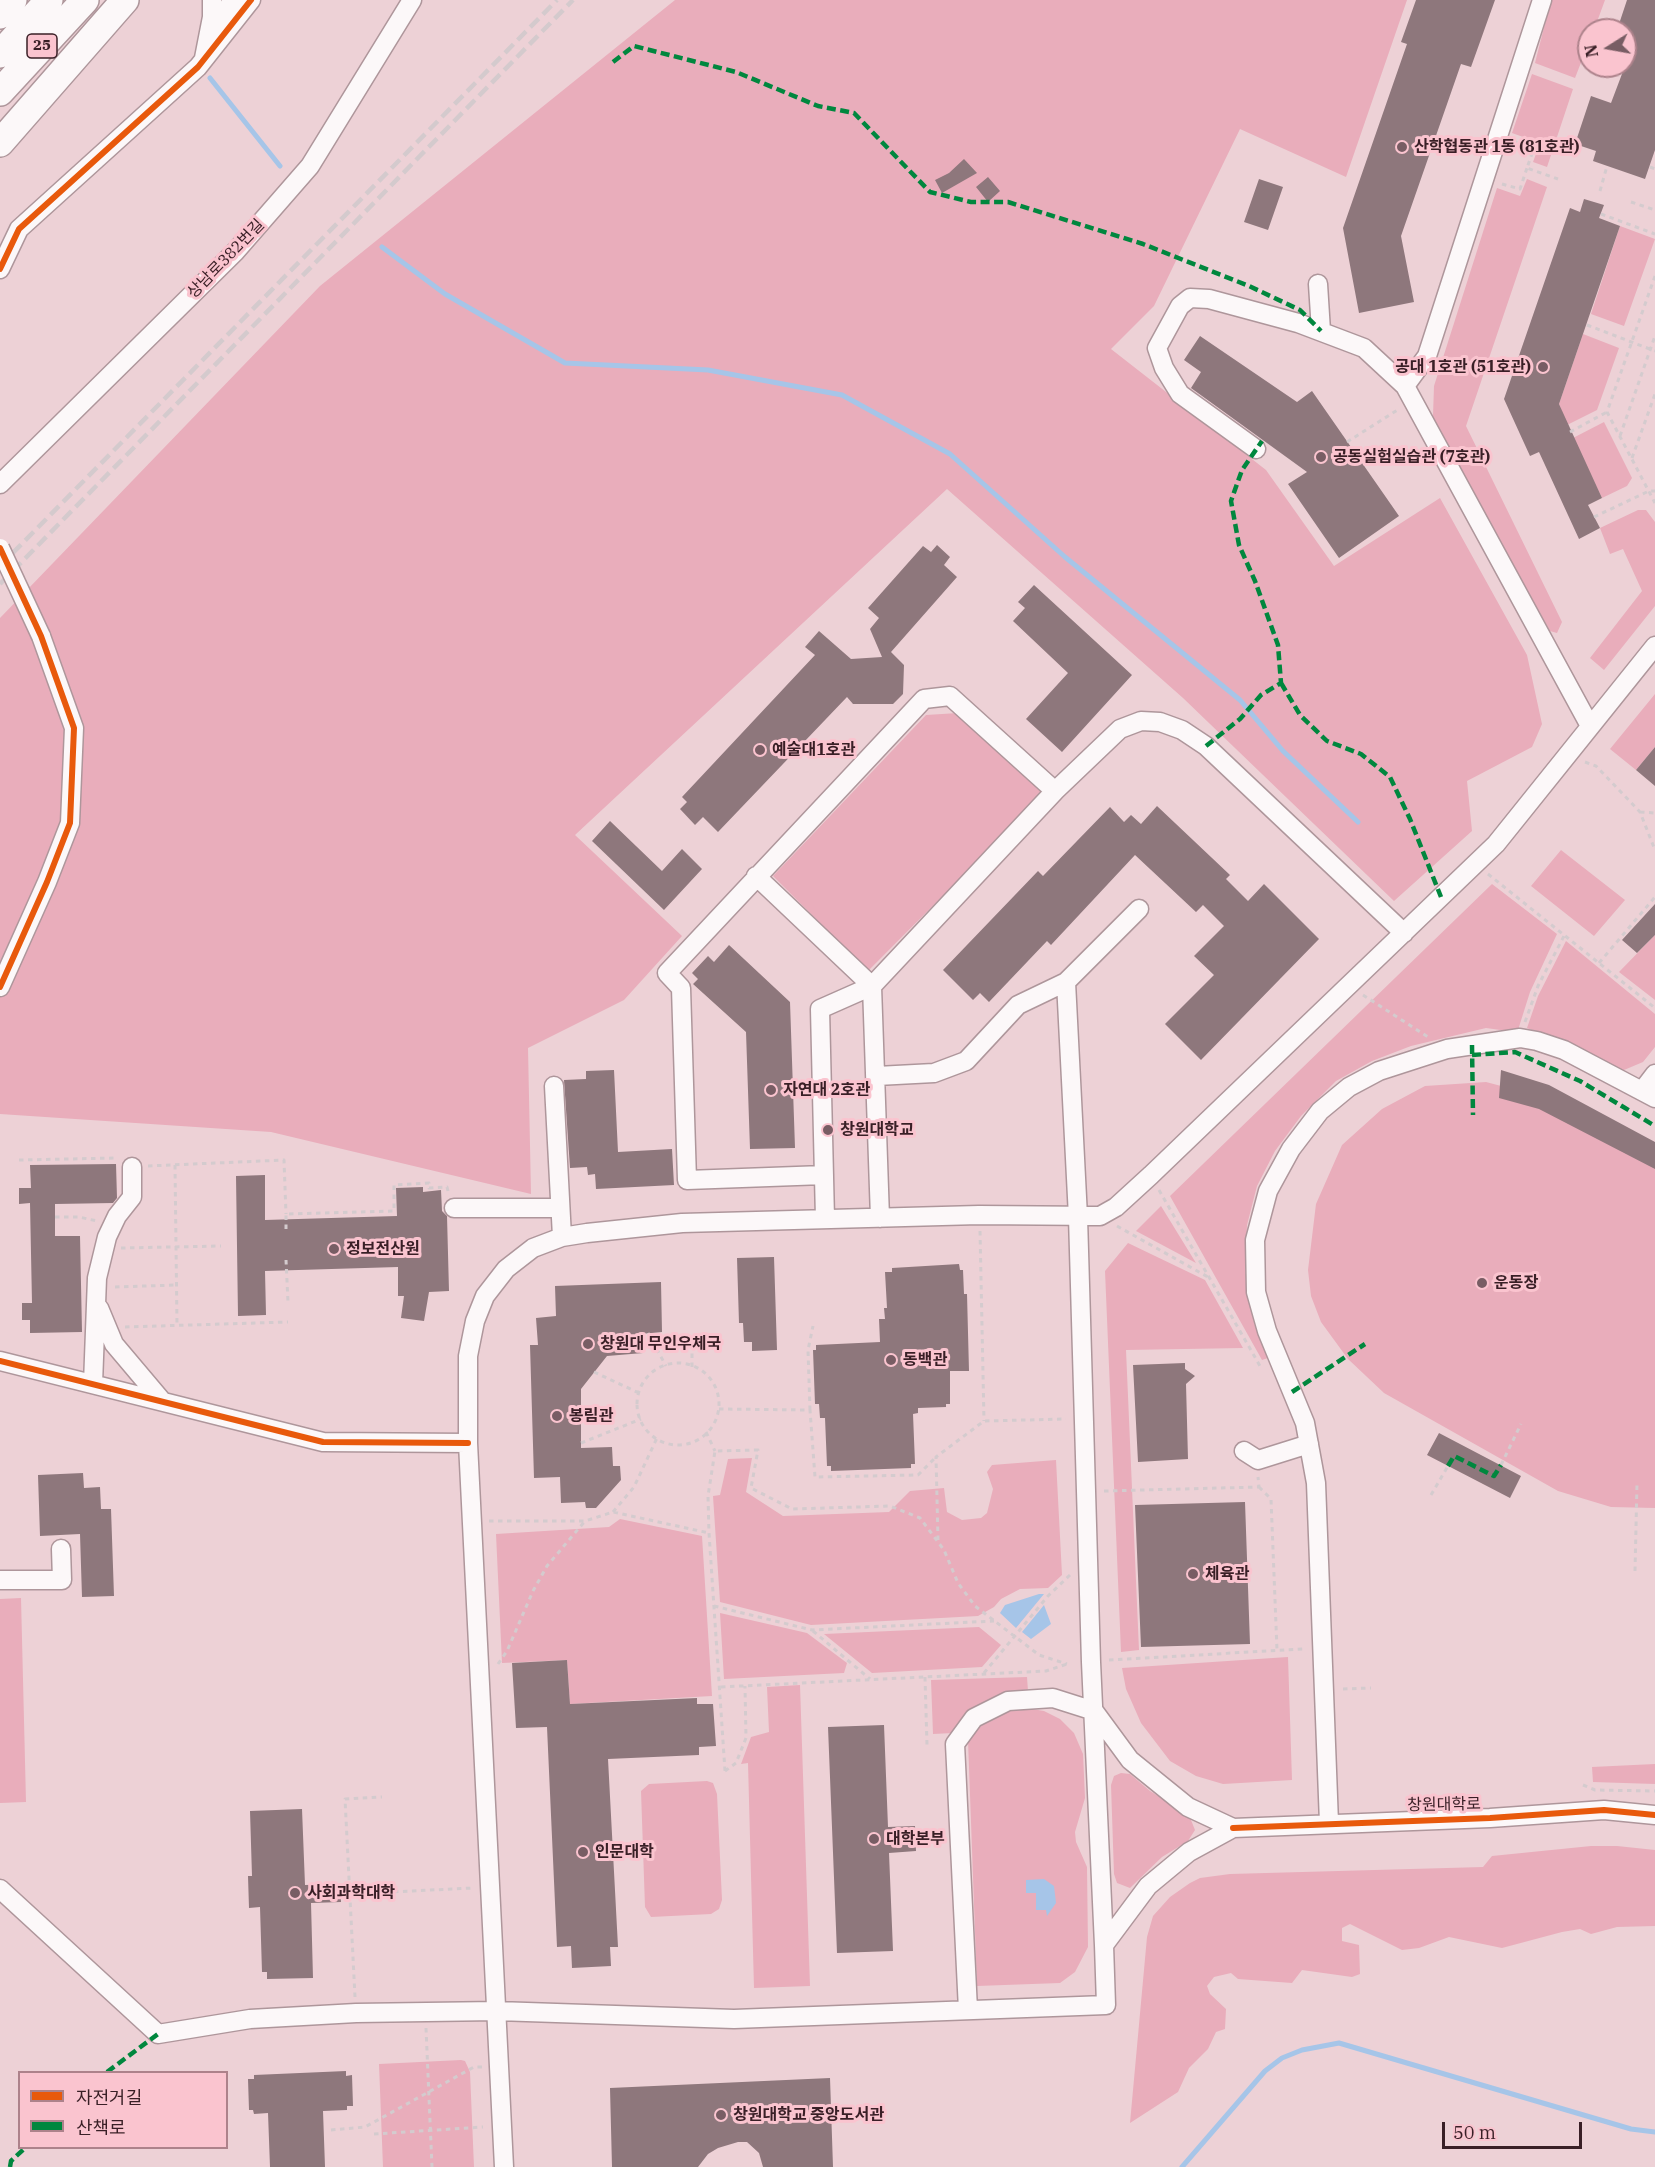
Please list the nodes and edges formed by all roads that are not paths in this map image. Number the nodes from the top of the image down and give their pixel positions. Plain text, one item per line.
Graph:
1 (13, 0) edge
2 (49, 0) edge
3 (85, 0) edge
4 (125, 0) edge
5 (212, 0) edge
6 (232, 0) edge
7 (251, 0) edge
8 (412, 0) edge
9 (1542, 0) edge
10 (0, 15) edge
11 (207, 42) junction
12 (0, 54) edge
13 (198, 67) junction
14 (0, 92) edge
15 (0, 143) edge
16 (0, 269) edge
17 (1318, 284) dead end
18 (1321, 331) junction
19 (1408, 394) junction
20 (1256, 449) dead end
21 (0, 484) edge
22 (0, 548) edge
23 (1655, 646) edge
24 (1590, 726) junction
25 (1055, 791) junction
26 (756, 876) junction
27 (1139, 909) dead end
28 (1404, 933) junction
29 (1066, 982) junction
30 (872, 986) junction
31 (0, 987) edge
32 (1655, 1074) edge
33 (877, 1076) junction
34 (554, 1086) dead end
35 (1648, 1095) edge
36 (132, 1167) road end
37 (824, 1175) junction
38 (451, 1201) road end
39 (560, 1208) junction
40 (1078, 1217) junction
41 (880, 1218) junction
42 (825, 1219) junction
43 (562, 1237) junction
44 (96, 1293) junction
45 (0, 1361) edge
46 (93, 1384) junction
47 (163, 1402) junction
48 (468, 1443) junction
49 (1308, 1444) junction
50 (1251, 1456) road end
51 (61, 1549) dead end
52 (0, 1580) edge
53 (1094, 1712) junction
54 (1655, 1815) edge
55 (1329, 1823) junction
56 (1233, 1828) junction
57 (0, 1889) edge
58 (1104, 1945) junction
59 (968, 2010) junction
60 (496, 2011) junction
61 (504, 2167) edge

1 - 10 highway
2 - 12 highway, 25
3 - 14 highway, 25
4 - 15 highway
5 - 11 street
6 - 11 street
7 - 13 street
8 - 21 street, 상남로382번길
9 - 19 street
11 - 13 street
13 - 16 street
17 - 18 street
18 - 19 street
18 - 20 street
19 - 24 street
22 - 31 street, bridge
23 - 24 street
24 - 28 street
25 - 26 street
25 - 28 street
25 - 30 street
26 - 30 street
26 - 37 street
27 - 29 street
28 - 40 street
29 - 33 street
29 - 40 street
30 - 33 street
30 - 37 street
32 - 35 street
33 - 41 street
34 - 39 street
35 - 49 street
36 - 44 street
37 - 42 street
38 - 39 street
39 - 43 street
40 - 41 street
40 - 53 street
41 - 42 street
42 - 43 street
43 - 48 street
44 - 46 street
44 - 47 street
45 - 46 street
46 - 47 street
47 - 48 street
48 - 60 street
49 - 50 street
49 - 55 street
51 - 52 street
53 - 56 street
53 - 58 street
53 - 59 street
54 - 55 street, 창원대학로
55 - 56 street, 창원대학로
56 - 58 street
57 - 60 street
58 - 59 street
59 - 60 street
60 - 61 street

